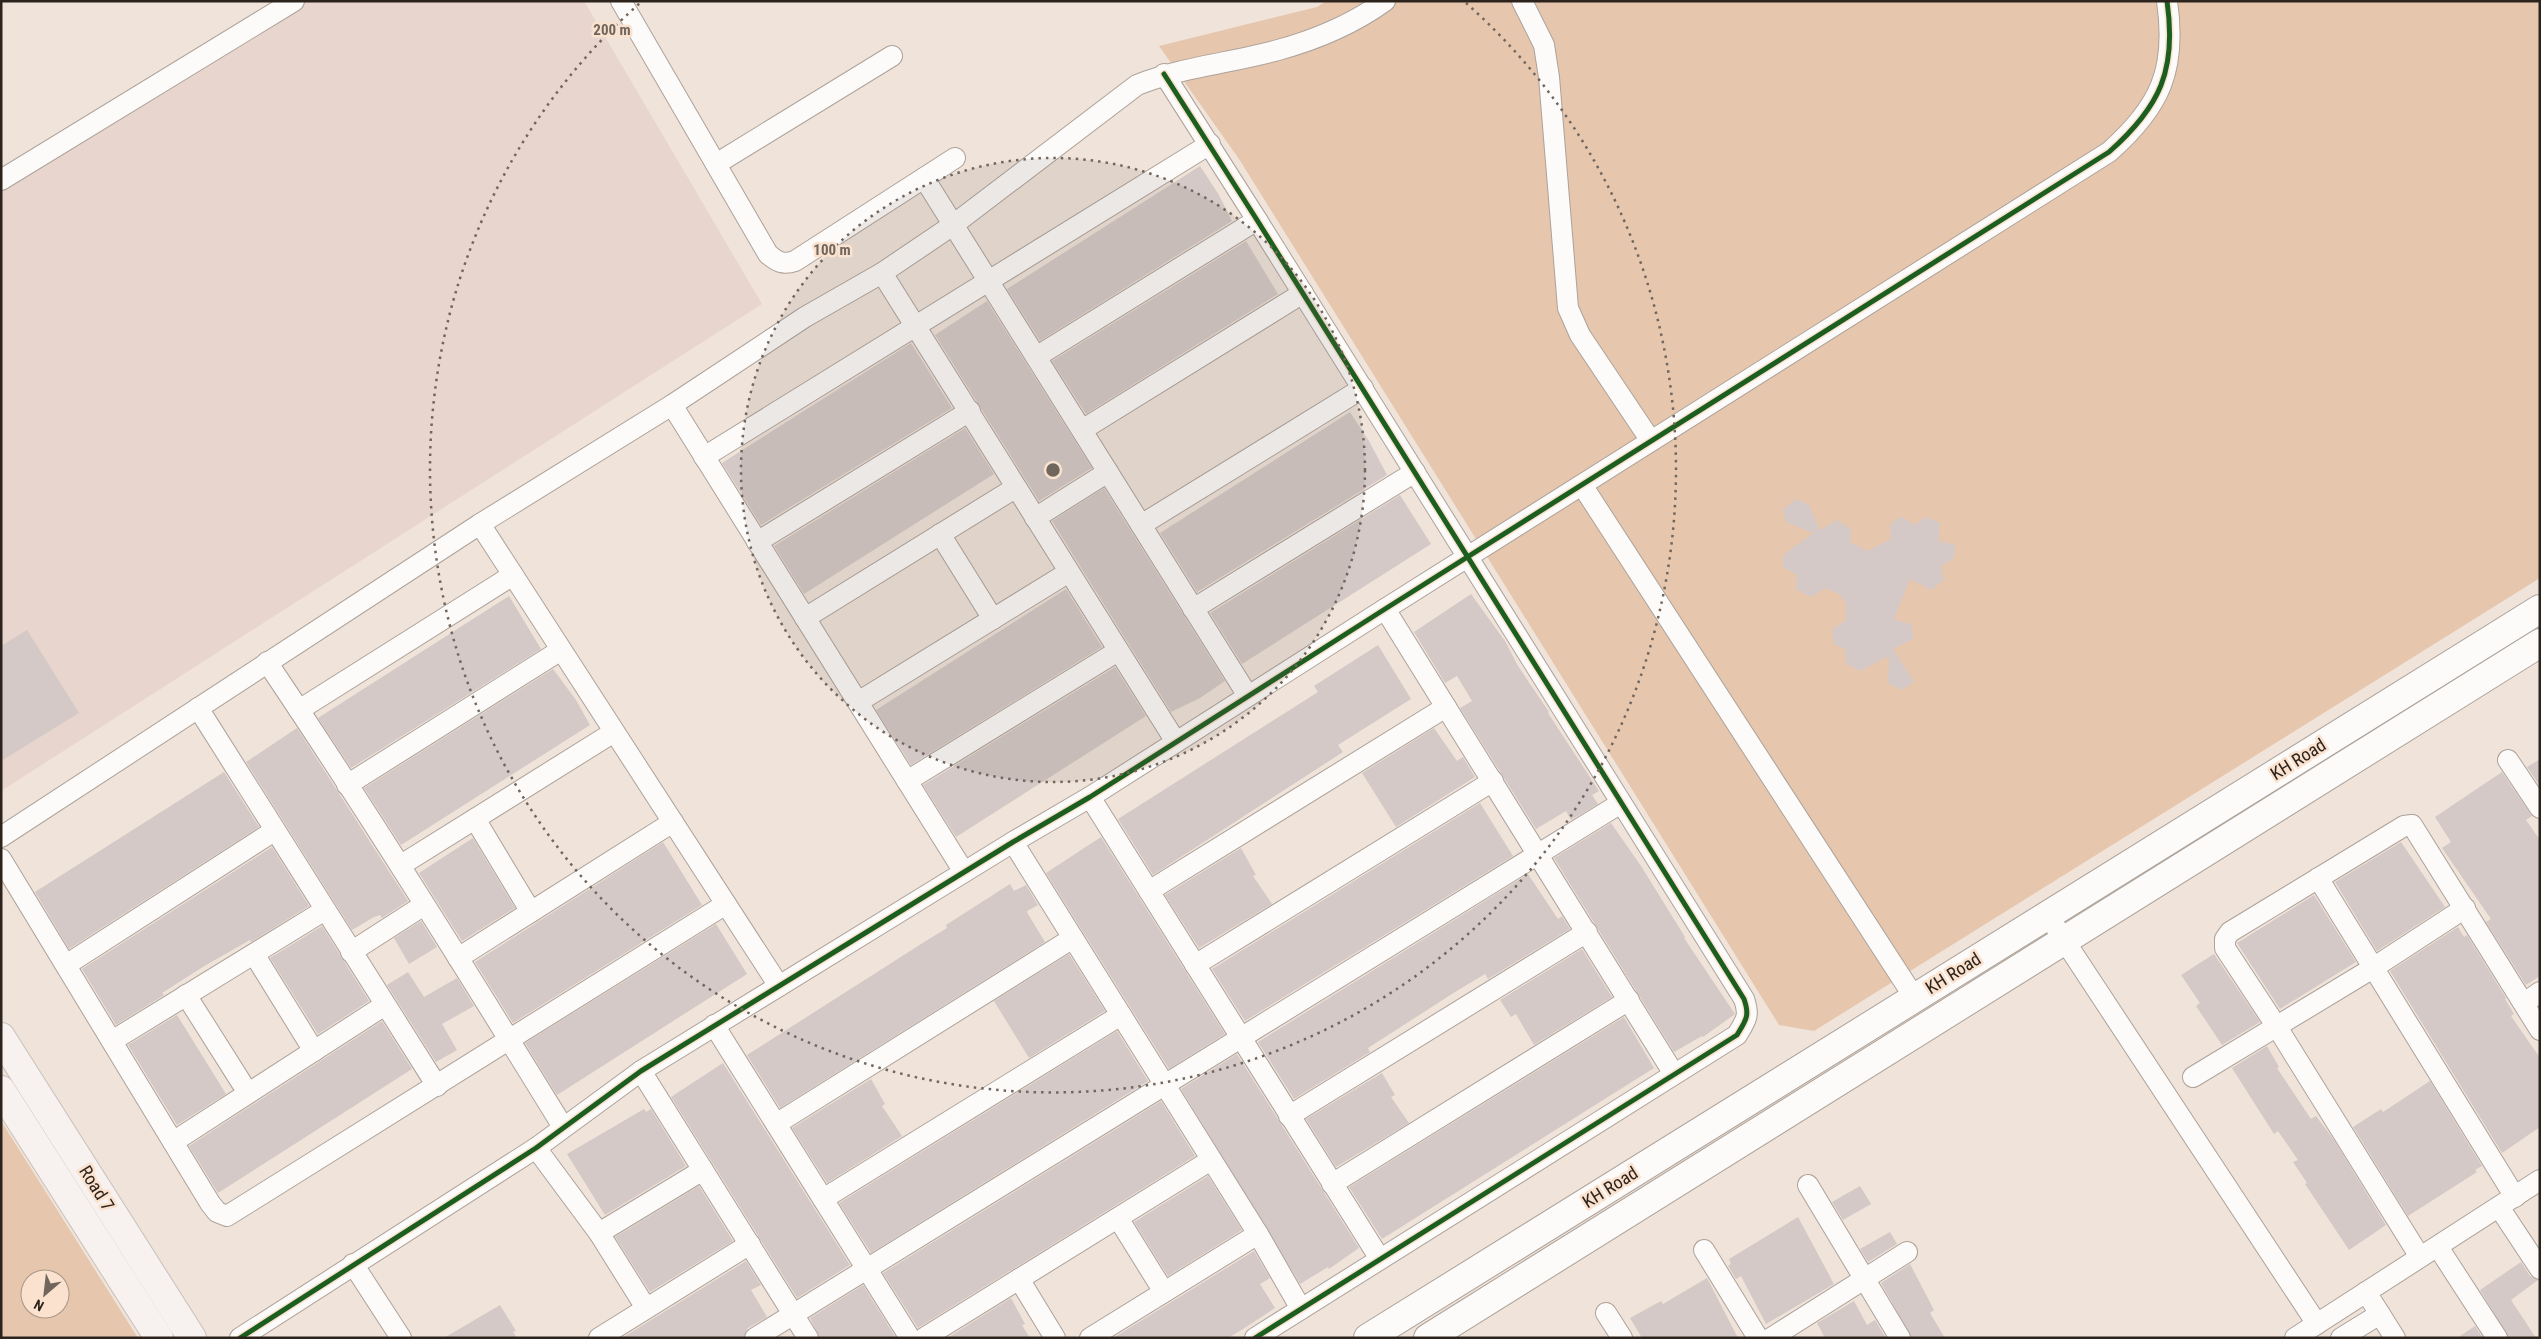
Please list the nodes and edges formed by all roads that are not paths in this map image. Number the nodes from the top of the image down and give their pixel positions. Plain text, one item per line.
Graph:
1 (294, 1) edge
2 (621, 1) edge
3 (1385, 1) edge
4 (1522, 1) edge
5 (2167, 1) edge
6 (892, 56) dead end
7 (1164, 74) junction
8 (1210, 144) junction
9 (955, 158) dead end
10 (716, 164) junction
11 (924, 178) junction
12 (1, 180) edge
13 (1257, 220) junction
14 (953, 225) junction
15 (882, 273) junction
16 (989, 281) junction
17 (1303, 293) junction
18 (916, 326) junction
19 (1036, 357) junction
20 (1362, 388) junction
21 (672, 404) junction
22 (970, 410) junction
23 (1082, 430) junction
24 (1651, 441) junction
25 (704, 457) junction
26 (1108, 472) junction
27 (1415, 472) junction
28 (1582, 484) junction
29 (1016, 488) junction
30 (1035, 518) junction
31 (480, 524) junction
32 (1141, 525) junction
33 (940, 534) junction
34 (757, 542) junction
35 (1468, 556) junction
36 (1069, 572) junction
37 (513, 575) junction
38 (1193, 609) junction
39 (1385, 609) junction
40 (2540, 609) edge
41 (805, 618) junction
42 (993, 619) junction
43 (2540, 643) edge
44 (562, 650) junction
45 (1118, 651) junction
46 (267, 662) junction
47 (1248, 696) junction
48 (858, 702) junction
49 (1446, 707) junction
50 (198, 708) junction
51 (299, 710) junction
52 (614, 732) junction
53 (1176, 742) junction
54 (2508, 760) dead end
55 (907, 781) junction
56 (1493, 781) junction
57 (347, 785) junction
58 (1090, 797) junction
59 (1621, 803) junction
60 (2540, 808) edge
61 (475, 819) junction
62 (673, 822) junction
63 (274, 832) junction
64 (1, 837) edge
65 (1013, 842) junction
66 (1538, 854) junction
67 (1, 859) edge
68 (401, 865) junction
69 (964, 872) junction
70 (2318, 878) junction
71 (1149, 891) junction
72 (726, 904) junction
73 (424, 906) junction
74 (2465, 908) junction
75 (324, 910) junction
76 (531, 912) junction
77 (2047, 914) junction
78 (1587, 932) junction
79 (1073, 938) junction
80 (2064, 940) junction
81 (351, 952) junction
82 (254, 954) junction
83 (458, 958) junction
84 (66, 964) junction
85 (1195, 965) junction
86 (2373, 968) junction
87 (779, 986) junction
88 (186, 995) junction
89 (1914, 997) junction
90 (2532, 998) edge
91 (1629, 1000) junction
92 (386, 1005) junction
93 (1121, 1015) junction
94 (714, 1025) junction
95 (2277, 1027) junction
96 (2540, 1030) edge
97 (1, 1037) edge
98 (1240, 1038) junction
99 (510, 1040) junction
100 (112, 1041) junction
101 (314, 1051) junction
102 (641, 1070) junction
103 (1674, 1074) junction
104 (2194, 1077) dead end
105 (1164, 1085) junction
106 (437, 1086) junction
107 (1, 1090) edge
108 (248, 1093) junction
109 (1289, 1116) junction
110 (776, 1124) junction
111 (563, 1127) junction
112 (173, 1142) junction
113 (536, 1148) junction
114 (1211, 1160) junction
115 (703, 1170) junction
116 (2540, 1180) edge
117 (1332, 1184) junction
118 (1808, 1185) dead end
119 (823, 1199) junction
120 (2507, 1202) junction
121 (1118, 1218) junction
122 (599, 1233) junction
123 (1258, 1234) junction
124 (750, 1244) junction
125 (2438, 1247) junction
126 (1704, 1250) dead end
127 (1907, 1252) dead end
128 (2420, 1257) junction
129 (1380, 1259) junction
130 (353, 1264) junction
131 (867, 1269) junction
132 (2540, 1270) edge
133 (1018, 1279) junction
134 (1864, 1279) junction
135 (1164, 1292) junction
136 (2366, 1292) junction
137 (646, 1308) junction
138 (1302, 1309) junction
139 (1606, 1313) dead end
140 (793, 1314) junction
141 (2380, 1314) junction
142 (2317, 1324) junction
143 (399, 1337) edge
144 (159, 1338) edge
145 (192, 1338) edge
146 (240, 1338) edge
147 (599, 1338) edge
148 (755, 1338) edge
149 (808, 1338) edge
150 (910, 1338) edge
151 (924, 1338) edge
152 (1055, 1338) edge
153 (1090, 1338) edge
154 (1255, 1338) edge
155 (1368, 1338) edge
156 (1428, 1338) edge
157 (1622, 1338) edge
158 (1758, 1338) edge
159 (1771, 1338) edge
160 (1900, 1338) edge
161 (2295, 1338) edge
162 (2341, 1338) edge
163 (2395, 1338) edge
164 (2496, 1338) edge

1 - 12 street
2 - 10 street
3 - 7 street
4 - 24 street
5 - 24 street
6 - 10 street
7 - 8 street
7 - 14 street
8 - 13 street
8 - 16 street
9 - 11 street
10 - 11 street
11 - 14 street
13 - 17 street
13 - 19 street
14 - 15 street
14 - 16 street
15 - 18 street
15 - 21 street
16 - 18 street
16 - 19 street
17 - 20 street
17 - 23 street
18 - 22 street
18 - 25 street
19 - 23 street
20 - 27 street
20 - 32 street
21 - 25 street
21 - 31 street
22 - 29 street
22 - 34 street
23 - 26 street
24 - 28 street
25 - 34 street
26 - 30 street
26 - 32 street
27 - 35 street
27 - 38 street
28 - 35 street
28 - 89 street
29 - 30 street
29 - 33 street
30 - 36 street
31 - 37 street
31 - 46 street
32 - 38 street
33 - 41 street
33 - 42 street
34 - 41 street
35 - 39 street
35 - 59 street
36 - 42 street
36 - 45 street
37 - 44 street
37 - 51 street
38 - 47 street
39 - 47 street
39 - 49 street
40 - 77 main road, KH Road
41 - 48 street
42 - 48 street
43 - 80 main road, KH Road
44 - 52 street
44 - 57 street
45 - 53 street
45 - 55 street
46 - 50 street
46 - 51 street
47 - 53 street
48 - 55 street
49 - 56 street
49 - 71 street
50 - 63 street
50 - 64 street
51 - 57 street
52 - 61 street
52 - 62 street
53 - 58 street
54 - 60 street
55 - 69 street
56 - 66 street
56 - 85 street
57 - 68 street
58 - 65 street
58 - 71 street
59 - 66 street
59 - 103 street
61 - 68 street
61 - 76 street
62 - 72 street
62 - 76 street
63 - 75 street
63 - 84 street
65 - 69 street
65 - 79 street
66 - 78 street
66 - 98 street
67 - 84 street
68 - 73 street
69 - 87 street
70 - 74 street
70 - 86 street
70 - 95 street
71 - 85 street
72 - 87 street
72 - 99 street
73 - 81 street
73 - 83 street
74 - 86 street
74 - 90 street
75 - 81 street
75 - 82 street
76 - 83 street
77 - 80 street
77 - 89 main road, KH Road
78 - 91 street
78 - 109 street
79 - 93 street
79 - 110 street
80 - 142 street
80 - 156 main road, KH Road
81 - 92 street
82 - 88 street
82 - 101 street
83 - 99 street
84 - 100 street
85 - 98 street
86 - 95 street
86 - 120 street
87 - 94 street
88 - 100 street
88 - 108 street
89 - 155 main road, KH Road
90 - 96 street
91 - 103 street
91 - 117 street
92 - 101 street
92 - 106 street
93 - 105 street
93 - 119 street
94 - 102 street
94 - 110 street
95 - 104 street
95 - 128 street
97 - 145 main road, Road 7
98 - 105 street
98 - 109 street
99 - 106 street
99 - 111 street
100 - 112 street
101 - 108 street
102 - 111 street
102 - 115 street
103 - 129 street
105 - 114 street
105 - 131 street
106 - 112 street
107 - 144 main road, Road 7
108 - 112 street
109 - 117 street
110 - 119 street
111 - 113 street
113 - 122 street
113 - 130 street
114 - 121 street
114 - 123 street
115 - 122 street
115 - 124 street
116 - 120 street
117 - 129 street
118 - 134 street
119 - 131 street
120 - 125 street
120 - 132 street
121 - 133 street
121 - 135 street
122 - 137 street
123 - 135 street
123 - 138 street
124 - 137 street
124 - 140 street
125 - 128 street
125 - 164 street
126 - 158 street
127 - 134 street
128 - 136 street
129 - 138 street
130 - 143 street
130 - 146 street
131 - 140 street
131 - 150 street
133 - 151 street
133 - 152 street
134 - 159 street
134 - 160 street
135 - 153 street
136 - 141 street
136 - 142 street
137 - 147 street
138 - 154 street
139 - 157 street
140 - 148 street
140 - 149 street
141 - 162 street
141 - 163 street
142 - 161 street

